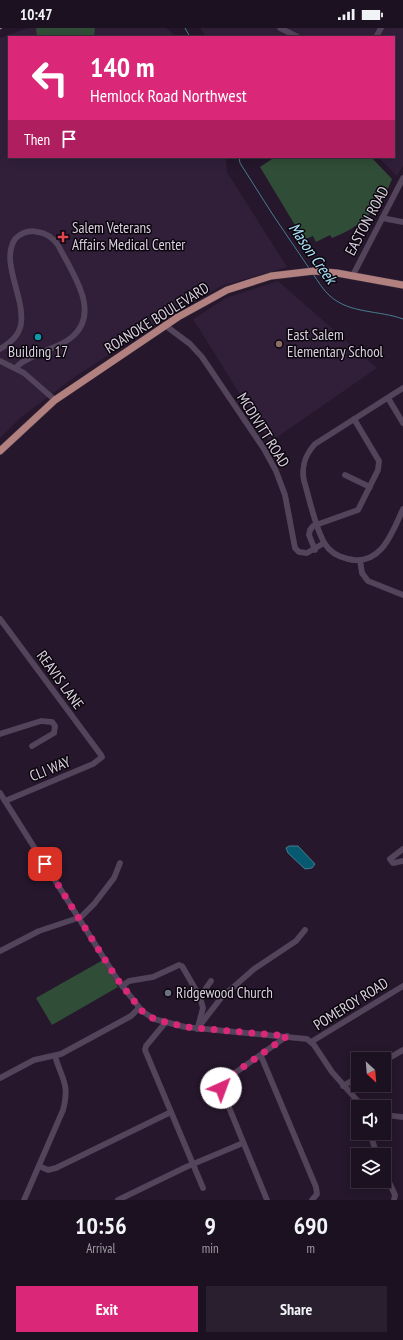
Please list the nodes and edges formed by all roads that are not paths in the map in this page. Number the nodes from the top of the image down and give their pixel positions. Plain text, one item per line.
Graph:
1 (280, 28) edge
2 (296, 36) edge
3 (403, 178) edge
4 (382, 218) junction
5 (403, 222) edge
6 (353, 275) junction
7 (403, 285) edge
8 (166, 326) junction
9 (0, 349) edge
10 (0, 361) edge
11 (16, 368) junction
12 (403, 388) edge
13 (388, 398) junction
14 (55, 400) junction
15 (354, 420) junction
16 (403, 423) edge
17 (0, 451) edge
18 (345, 475) dead end
19 (370, 487) junction
20 (403, 509) edge
21 (401, 517) edge
22 (318, 525) junction
23 (324, 543) junction
24 (315, 550) junction
25 (360, 560) junction
26 (403, 595) edge
27 (0, 619) edge
28 (0, 734) edge
29 (32, 746) dead end
30 (102, 756) joint
31 (2, 797) edge
32 (403, 849) edge
33 (403, 861) edge
34 (120, 863) dead end
35 (80, 918) junction
36 (305, 930) dead end
37 (0, 951) edge
38 (211, 981) dead end
39 (122, 986) junction
40 (403, 986) edge
41 (200, 997) junction
42 (139, 1008) junction
43 (165, 1022) junction
44 (197, 1029) junction
45 (287, 1036) junction
46 (312, 1042) junction
47 (403, 1050) edge
48 (55, 1056) junction
49 (261, 1056) junction
50 (391, 1057) edge
51 (0, 1078) edge
52 (351, 1081) edge
53 (343, 1086) junction
54 (355, 1100) edge
55 (171, 1112) junction
56 (391, 1115) edge
57 (403, 1116) edge
58 (243, 1143) junction
59 (193, 1164) junction
60 (38, 1166) junction
61 (391, 1187) edge
62 (204, 1188) dead end
63 (24, 1200) edge
64 (118, 1200) edge
65 (267, 1200) edge
66 (312, 1200) edge
67 (394, 1200) edge

1 - 2 street
3 - 4 street, EASTON ROAD
4 - 5 street
4 - 6 street, EASTON ROAD
6 - 7 main road, ROANOKE BOULEVARD
6 - 8 main road, ROANOKE BOULEVARD
8 - 14 main road, ROANOKE BOULEVARD
8 - 24 street, MCDIVITT ROAD
9 - 11 street
10 - 11 street
11 - 14 street
12 - 13 street, MCDIVITT ROAD
13 - 15 street, MCDIVITT ROAD
13 - 16 street
14 - 17 main road, ROANOKE BOULEVARD
15 - 19 street
15 - 22 street, MCDIVITT ROAD
18 - 19 street
19 - 22 street
20 - 21 street
21 - 25 street
22 - 23 street, MCDIVITT ROAD
22 - 24 street
23 - 24 street
23 - 25 street
25 - 26 street
27 - 30 street, REAVIS LANE
28 - 29 street
30 - 31 street, CLI WAY
31 - 35 street
32 - 33 street
34 - 35 street
35 - 37 street
35 - 39 street
36 - 44 street
38 - 41 street
39 - 41 street
39 - 42 street
40 - 46 street, POMEROY ROAD
41 - 44 street
42 - 43 street
42 - 48 street
43 - 44 street
43 - 55 street
44 - 45 street
45 - 46 street
45 - 49 street
46 - 53 street
47 - 50 street
48 - 51 street
48 - 60 street
49 - 58 street
49 - 66 street
52 - 53 street
53 - 54 street
55 - 59 street
55 - 60 street
56 - 57 street
58 - 59 street
58 - 65 street
59 - 62 street
59 - 64 street
60 - 63 street
61 - 67 street

